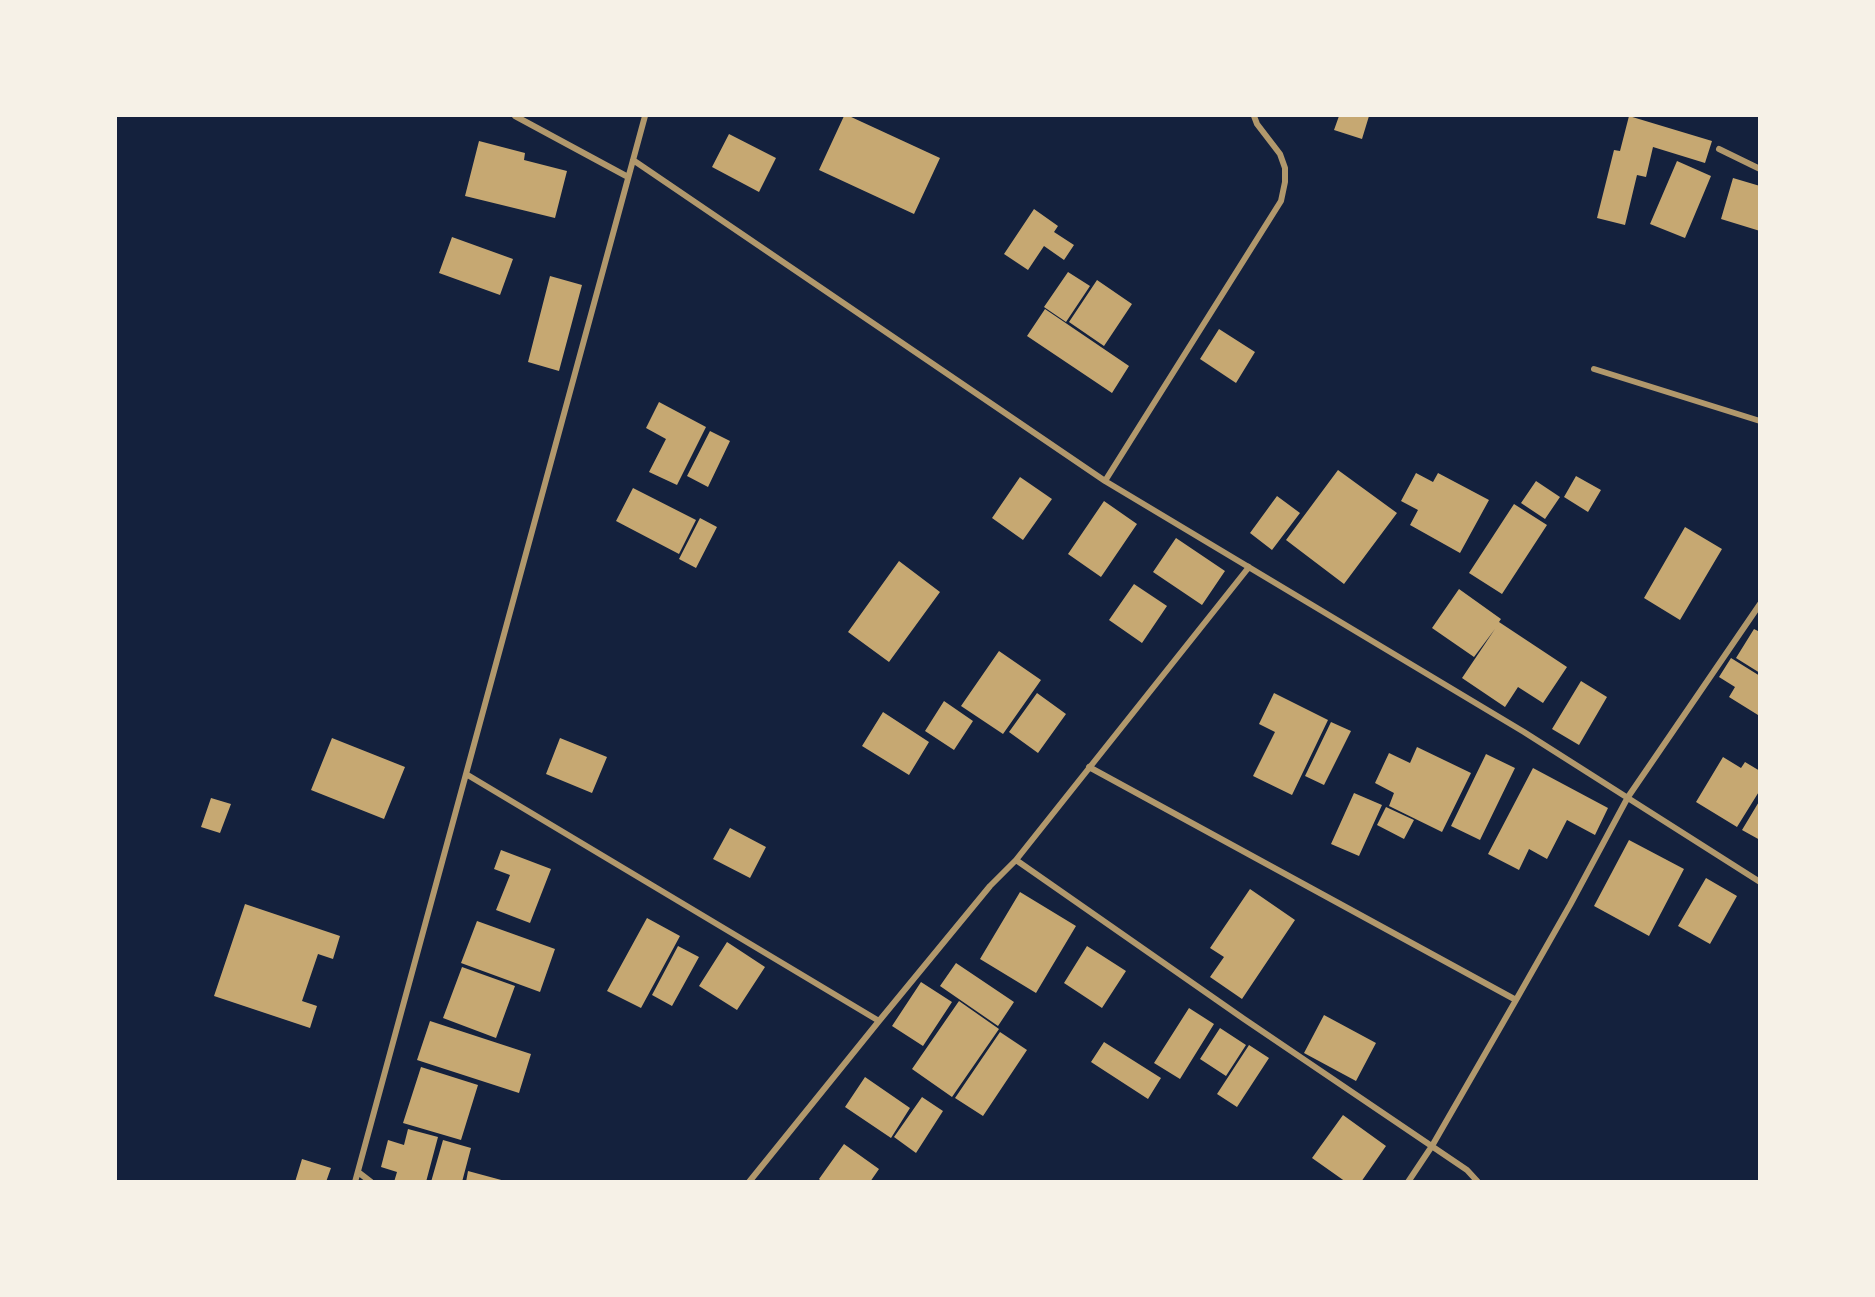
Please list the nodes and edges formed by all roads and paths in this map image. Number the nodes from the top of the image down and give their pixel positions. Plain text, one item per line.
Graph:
1 (515, 116) edge
2 (645, 116) edge
3 (1254, 116) edge
4 (1719, 149) dead end
5 (633, 160) junction
6 (1760, 169) edge
7 (628, 177) junction
8 (1594, 369) dead end
9 (1760, 422) edge
10 (1105, 481) junction
11 (1249, 567) junction
12 (1760, 604) edge
13 (1089, 767) junction
14 (466, 774) junction
15 (1628, 797) junction
16 (1016, 860) junction
17 (1760, 882) edge
18 (1516, 1000) junction
19 (879, 1021) junction
20 (1432, 1146) junction
21 (358, 1172) junction
22 (355, 1182) edge
23 (372, 1182) edge
24 (749, 1182) edge
25 (1408, 1182) edge
26 (1478, 1182) edge

1 - 7 street
2 - 5 street
3 - 10 street
4 - 6 street
5 - 7 street
5 - 10 street
7 - 14 street
8 - 9 street
10 - 11 street
11 - 13 street
11 - 15 street
12 - 15 street
13 - 16 street
13 - 18 street
14 - 19 street
14 - 21 street
15 - 17 street
15 - 18 street
16 - 19 street
16 - 20 street
18 - 20 street
19 - 24 street
20 - 25 street
20 - 26 street
21 - 22 street
21 - 23 street

